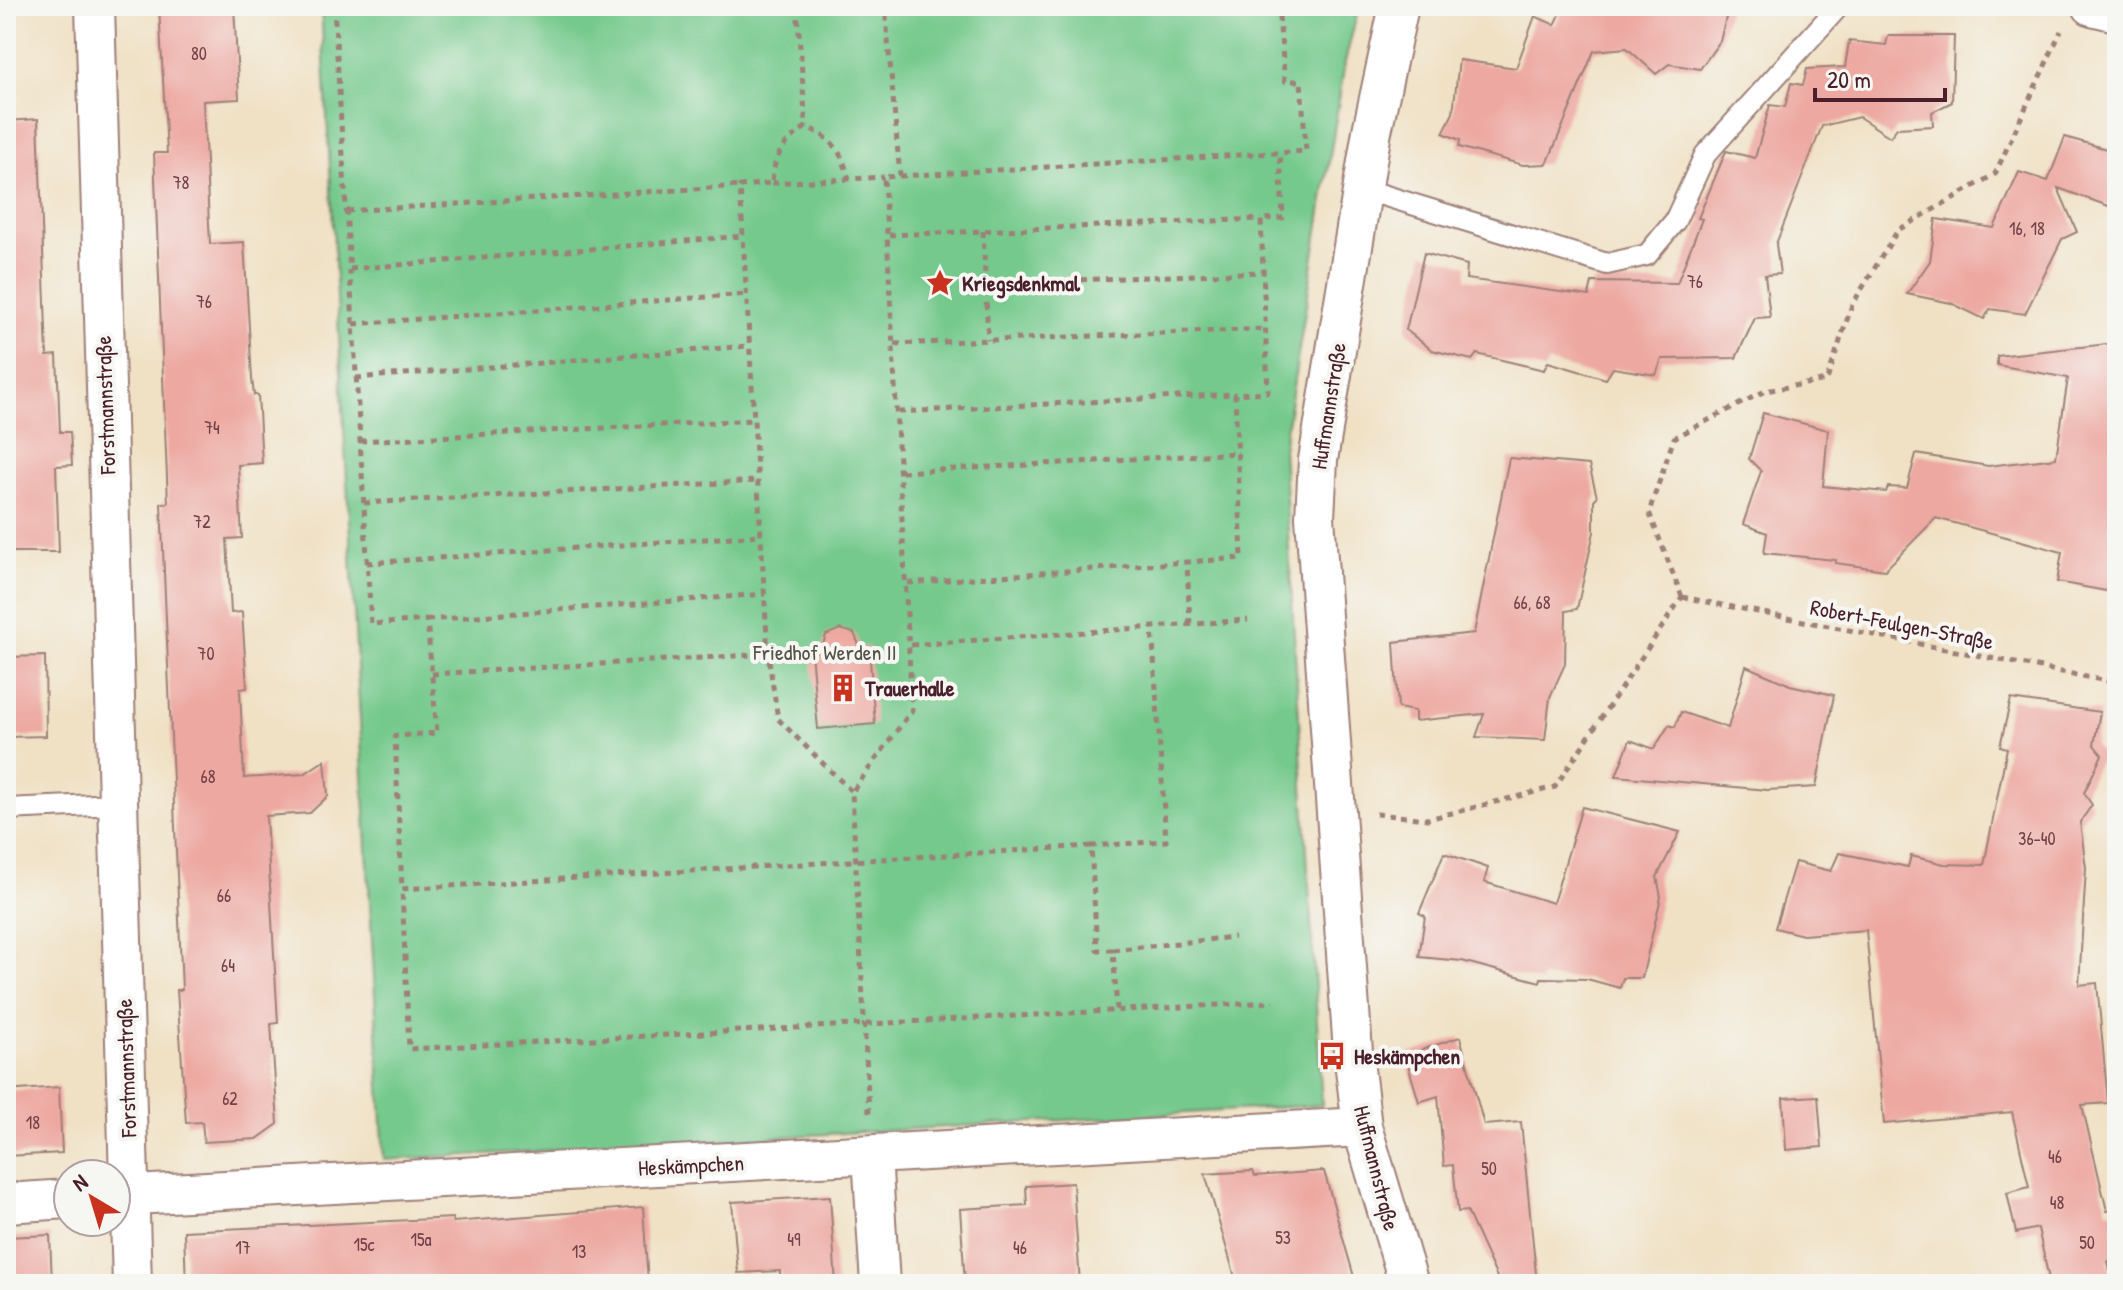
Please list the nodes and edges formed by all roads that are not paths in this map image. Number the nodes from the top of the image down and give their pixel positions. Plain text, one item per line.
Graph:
1 (95, 6) edge
2 (1399, 6) edge
3 (1839, 6) edge
4 (2117, 12) edge
5 (2079, 13) edge
6 (1363, 189) junction
7 (117, 804) junction
8 (6, 809) edge
9 (1362, 1127) junction
10 (872, 1155) junction
11 (122, 1158) edge
12 (132, 1196) edge
13 (52, 1200) edge
14 (6, 1203) edge
15 (127, 1238) edge
16 (132, 1284) edge
17 (880, 1284) edge
18 (1409, 1284) edge

1 - 7 street, Forstmannstraße
2 - 6 street, Huffmannstraße
3 - 6 lane
4 - 5 street
6 - 9 street, Huffmannstraße
7 - 8 lane
7 - 11 street, Forstmannstraße
9 - 10 street, Heskämpchen
9 - 18 street, Huffmannstraße
10 - 12 street, Heskämpchen
10 - 17 street
13 - 14 street
15 - 16 street, Forstmannstraße

